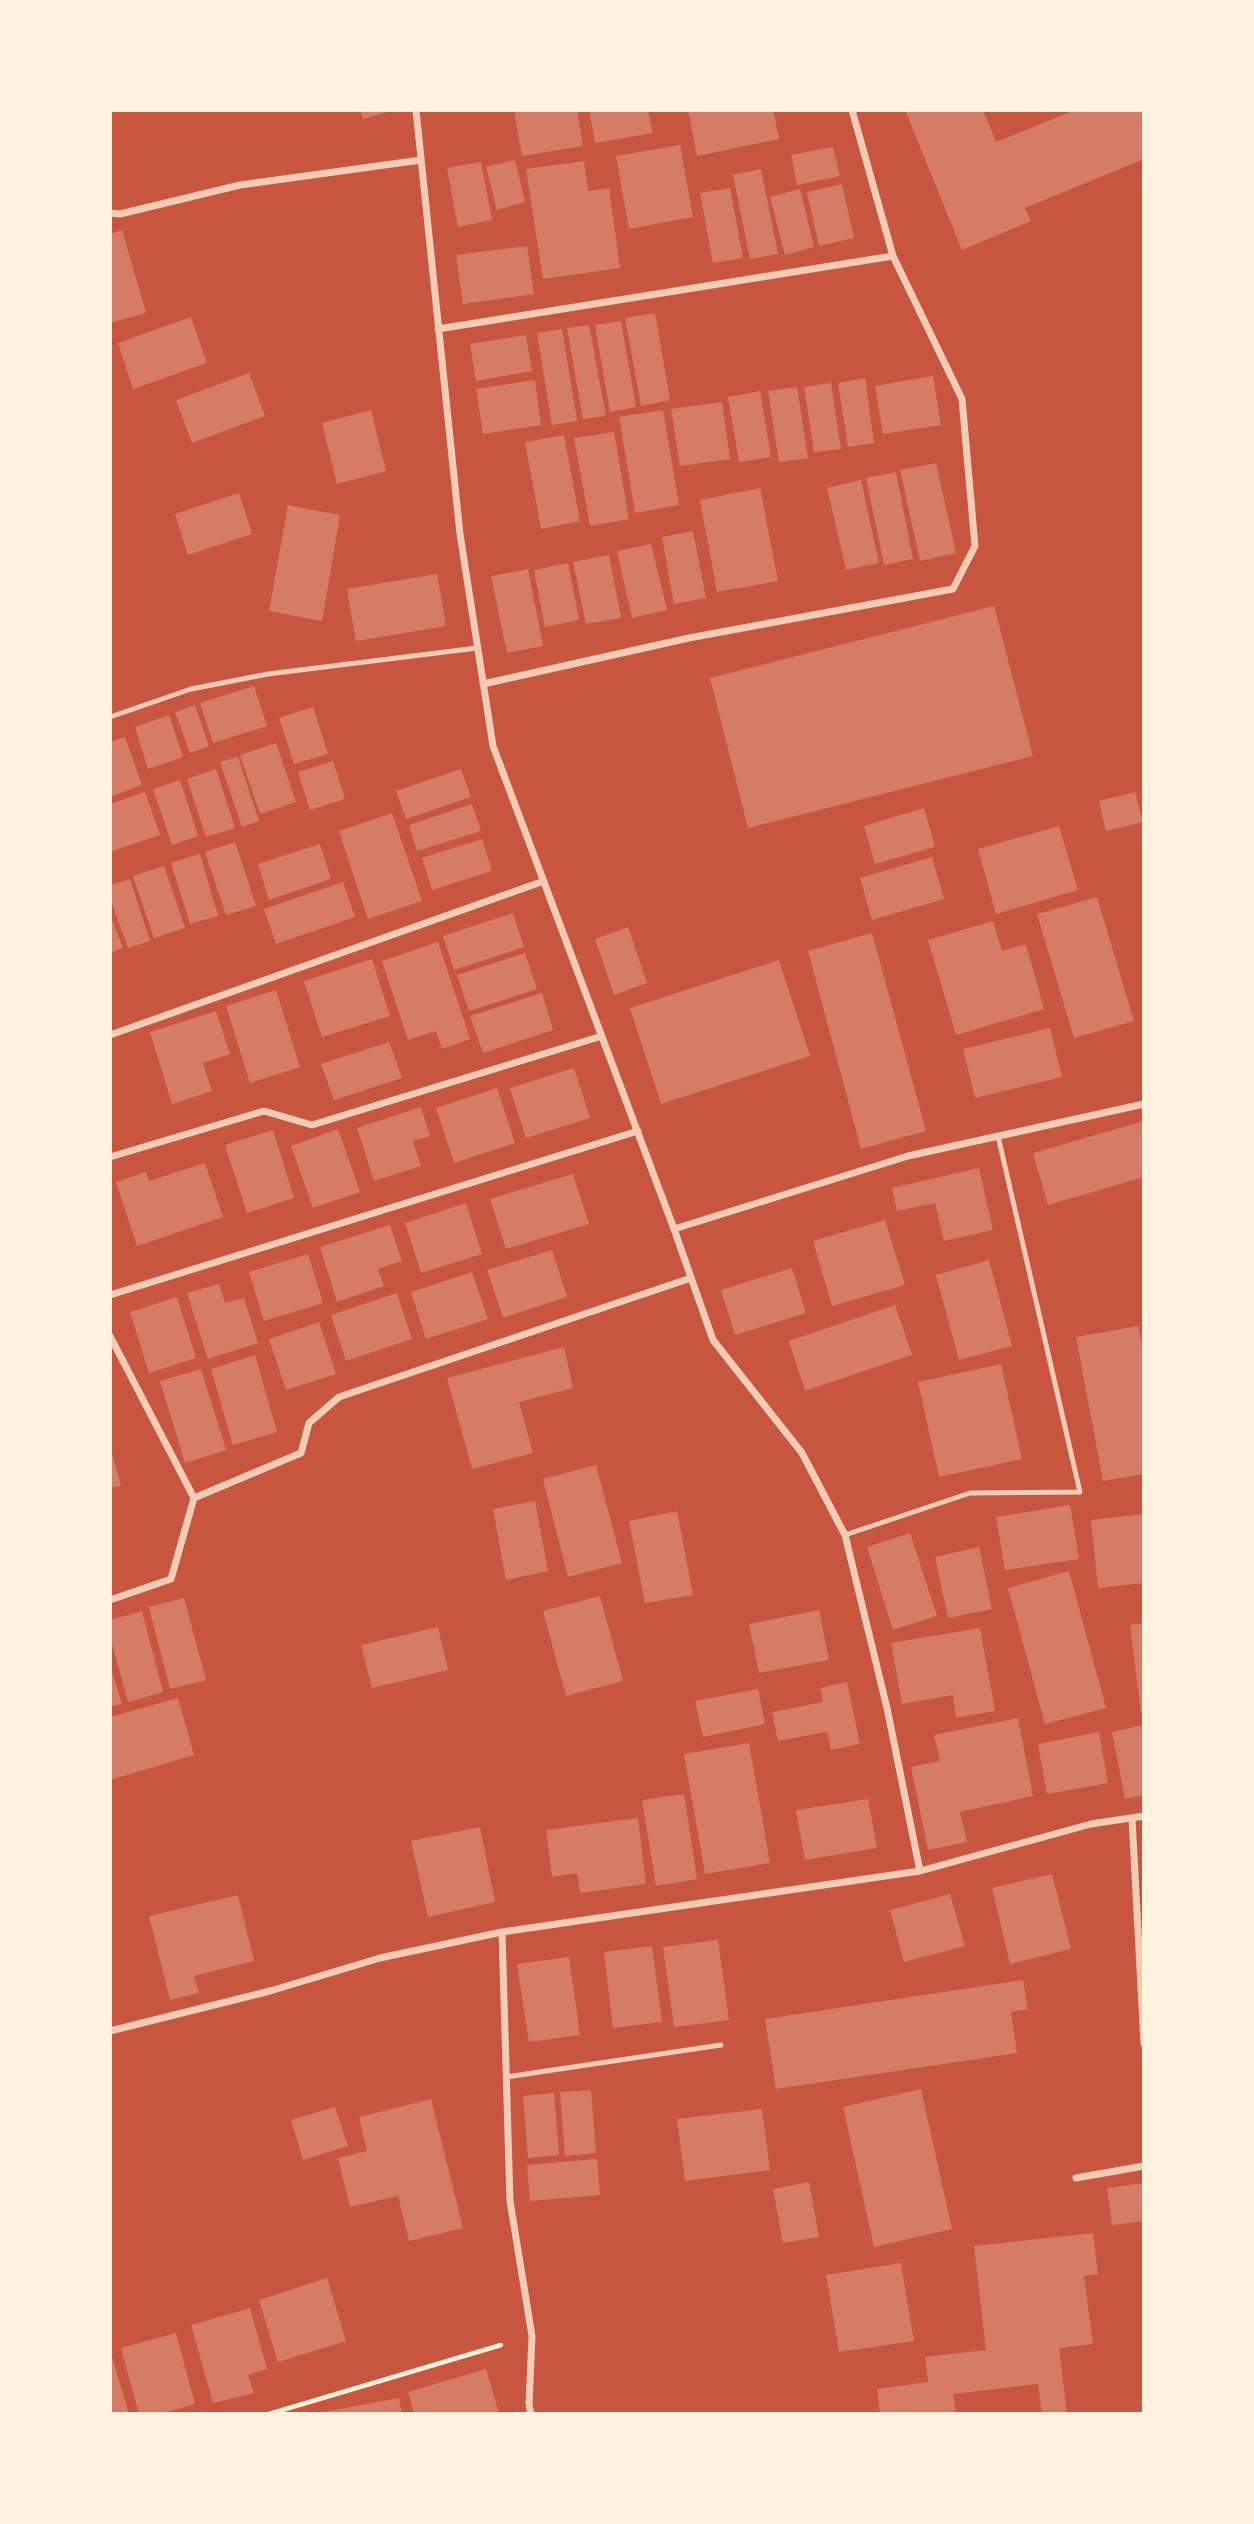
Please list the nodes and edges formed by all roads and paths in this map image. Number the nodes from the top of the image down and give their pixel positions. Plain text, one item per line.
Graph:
1 (416, 110) edge
2 (852, 110) edge
3 (421, 160) junction
4 (110, 213) edge
5 (893, 256) junction
6 (438, 330) junction
7 (477, 648) junction
8 (483, 684) junction
9 (110, 717) edge
10 (544, 881) junction
11 (110, 1035) edge
12 (602, 1036) junction
13 (1144, 1104) edge
14 (638, 1131) junction
15 (998, 1136) junction
16 (110, 1157) edge
17 (674, 1229) junction
18 (691, 1278) junction
19 (110, 1295) edge
20 (110, 1336) edge
21 (194, 1498) junction
22 (845, 1535) junction
23 (110, 1600) edge
24 (1144, 1816) edge
25 (1132, 1818) junction
26 (919, 1871) junction
27 (502, 1932) junction
28 (110, 2031) edge
29 (1144, 2044) edge
30 (721, 2045) dead end
31 (506, 2077) junction
32 (1144, 2166) edge
33 (1076, 2178) dead end
34 (532, 2336) junction
35 (269, 2414) edge
36 (531, 2414) edge

1 - 3 street
2 - 5 street
3 - 4 street
3 - 6 street
5 - 6 street
5 - 8 street
6 - 7 street
7 - 8 street
7 - 9 lane
8 - 10 street
10 - 11 street
10 - 12 street
12 - 14 street
12 - 16 street
13 - 15 street
14 - 17 street
14 - 19 street
15 - 17 street
15 - 22 lane
17 - 18 street
18 - 21 street
18 - 22 street
20 - 21 street
21 - 23 street
22 - 26 street
24 - 25 street
25 - 26 street
25 - 29 street
26 - 27 street
27 - 28 street
27 - 31 street
30 - 31 lane
31 - 34 street
32 - 33 street
34 - 35 path
34 - 36 street

